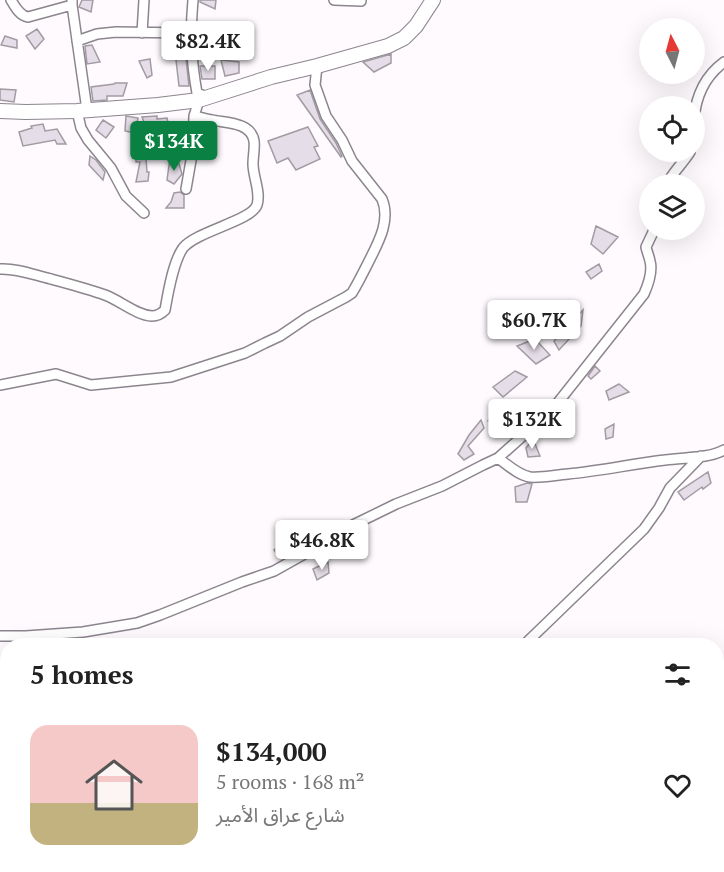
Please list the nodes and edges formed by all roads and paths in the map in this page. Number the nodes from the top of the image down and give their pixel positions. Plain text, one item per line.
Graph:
1 (11, 0) edge
2 (144, 0) edge
3 (193, 0) edge
4 (334, 0) edge
5 (433, 0) edge
6 (361, 1) edge
7 (72, 3) edge
8 (142, 33) junction
9 (190, 33) junction
10 (77, 40) junction
11 (724, 62) edge
12 (317, 66) junction
13 (700, 96) edge
14 (203, 99) junction
15 (82, 110) junction
16 (0, 111) edge
17 (194, 116) junction
18 (682, 162) edge
19 (672, 174) edge
20 (186, 189) dead end
21 (144, 213) dead end
22 (649, 240) edge
23 (0, 269) edge
24 (0, 385) edge
25 (724, 450) edge
26 (701, 456) junction
27 (498, 458) junction
28 (0, 636) edge
29 (531, 638) edge

1 - 7 street
2 - 8 street
3 - 9 street
4 - 6 street
5 - 12 main road
7 - 10 street
8 - 9 street
8 - 10 street
9 - 14 street
10 - 15 street
11 - 13 street
12 - 14 main road
12 - 24 street
14 - 15 main road
14 - 17 street
15 - 16 main road
15 - 21 street
17 - 20 street
17 - 23 street
18 - 19 street
22 - 27 street
25 - 26 street
26 - 27 street
26 - 29 street
27 - 28 street

